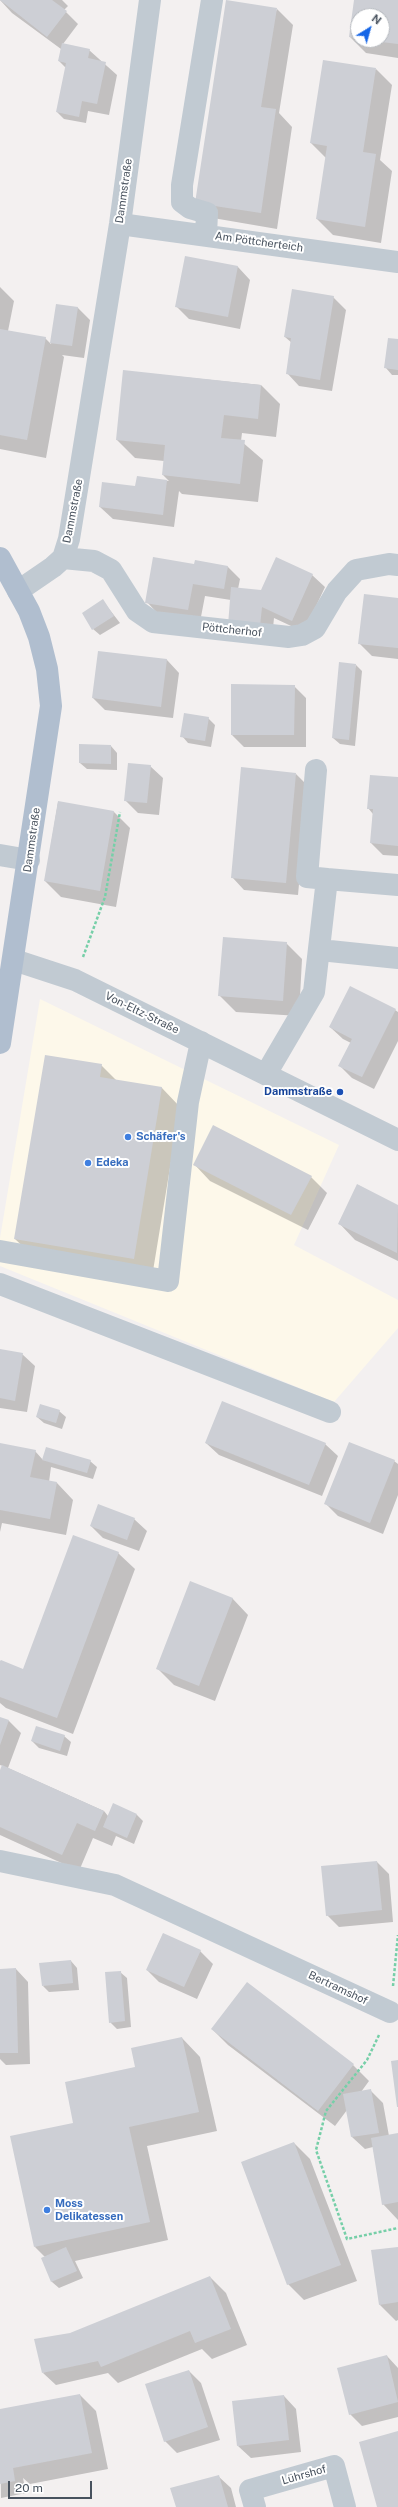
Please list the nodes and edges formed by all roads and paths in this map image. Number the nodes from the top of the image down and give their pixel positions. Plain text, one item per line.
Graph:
1 (150, 0) edge
2 (212, 0) edge
3 (120, 224) junction
4 (206, 235) junction
5 (398, 262) edge
6 (0, 558) edge
7 (62, 558) junction
8 (398, 565) edge
9 (18, 591) junction
10 (316, 770) dead end
11 (120, 812) dead end
12 (0, 855) edge
13 (29, 860) junction
14 (327, 879) junction
15 (398, 885) edge
16 (320, 950) junction
17 (398, 958) edge
18 (14, 960) junction
19 (75, 980) junction
20 (201, 1042) junction
21 (0, 1043) edge
22 (266, 1074) junction
23 (398, 1140) edge
24 (0, 1252) edge
25 (0, 1284) edge
26 (330, 1412) dead end
27 (0, 1862) edge
28 (398, 1935) edge
29 (390, 2012) junction
30 (398, 2228) edge
31 (255, 2507) edge
32 (345, 2507) edge

1 - 3 street, Dammstraße
2 - 4 street
3 - 4 street, Am Pöttcherteich
3 - 7 street, Dammstraße
4 - 5 street, Am Pöttcherteich
6 - 9 main road
7 - 8 street, Pöttcherhof
7 - 9 street, Dammstraße
9 - 13 main road, Dammstraße
10 - 14 street
11 - 19 path
12 - 13 street
13 - 18 main road, Dammstraße
14 - 15 street
14 - 16 street
16 - 17 street
16 - 22 street
18 - 19 street, Von-Eltz-Straße
18 - 21 main road, Dammstraße
19 - 20 street, Von-Eltz-Straße
20 - 22 street, Von-Eltz-Straße
20 - 24 street
22 - 23 street, Von-Eltz-Straße
25 - 26 street
27 - 29 street, Bertramshof
28 - 29 path
29 - 30 path
31 - 32 street, Lührshof

